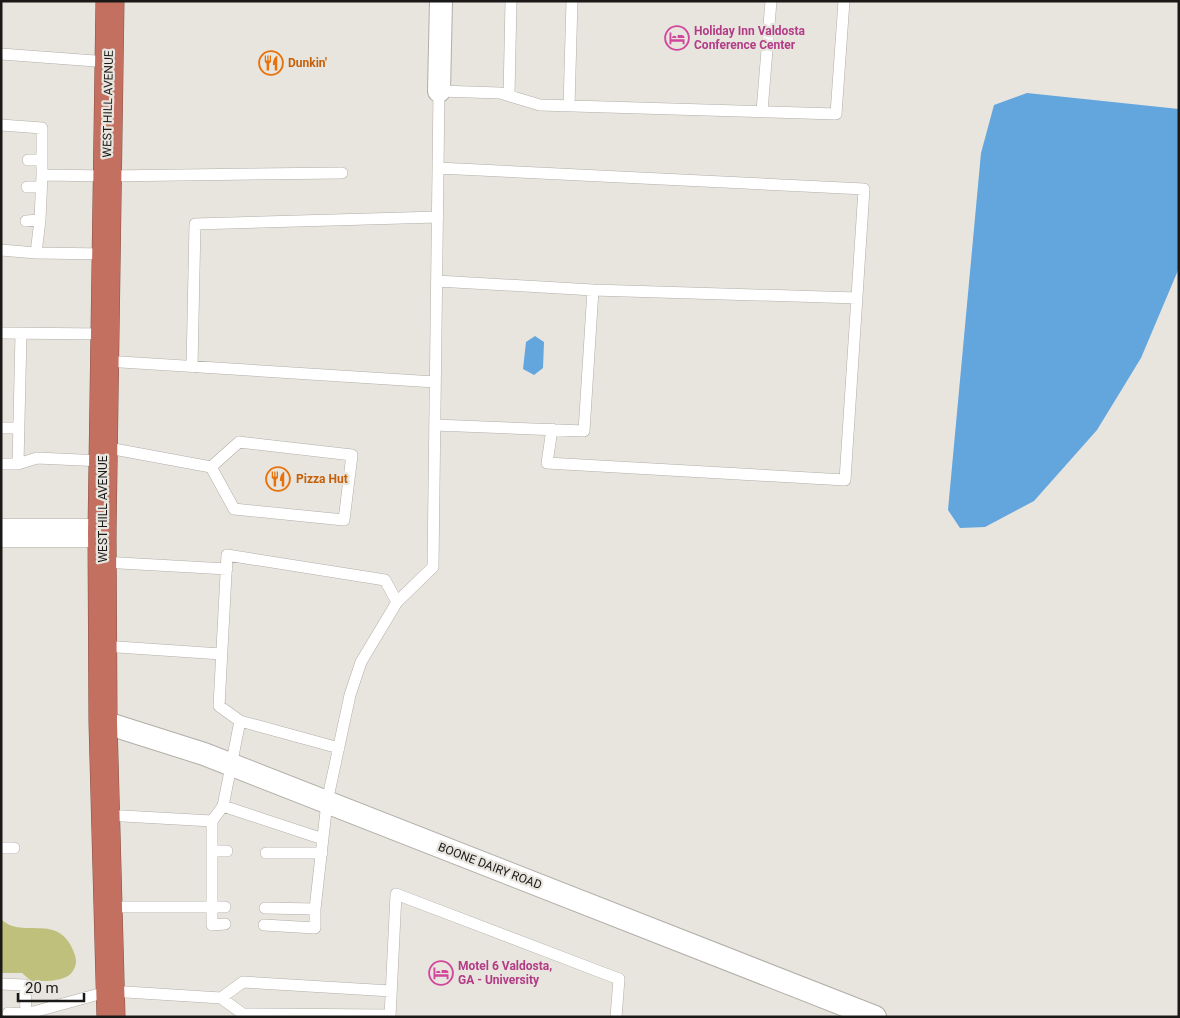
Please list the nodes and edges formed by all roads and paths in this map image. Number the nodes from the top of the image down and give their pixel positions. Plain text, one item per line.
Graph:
1 (110, 1) edge
2 (441, 1) edge
3 (510, 1) edge
4 (572, 1) edge
5 (771, 1) edge
6 (844, 1) edge
7 (1, 54) edge
8 (109, 62) junction
9 (439, 91) junction
10 (509, 95) junction
11 (569, 106) junction
12 (762, 111) junction
13 (1, 125) edge
14 (28, 160) dead end
15 (41, 160) junction
16 (438, 168) junction
17 (342, 173) dead end
18 (107, 176) junction
19 (41, 181) junction
20 (27, 187) dead end
21 (438, 216) junction
22 (26, 220) dead end
23 (40, 220) junction
24 (1, 250) edge
25 (36, 253) junction
26 (106, 254) junction
27 (437, 281) junction
28 (593, 290) junction
29 (857, 298) junction
30 (1, 333) edge
31 (21, 334) junction
32 (105, 334) junction
33 (104, 361) junction
34 (192, 367) junction
35 (435, 382) junction
36 (435, 425) junction
37 (1, 428) edge
38 (19, 428) junction
39 (552, 429) junction
40 (103, 454) junction
41 (1, 464) edge
42 (18, 464) junction
43 (211, 467) junction
44 (1, 533) edge
45 (102, 533) junction
46 (102, 562) junction
47 (227, 569) junction
48 (398, 602) junction
49 (103, 646) junction
50 (221, 654) junction
51 (240, 721) junction
52 (103, 722) junction
53 (339, 748) junction
54 (232, 765) junction
55 (327, 802) junction
56 (223, 806) junction
57 (105, 815) junction
58 (212, 821) junction
59 (324, 839) junction
60 (1, 848) edge
61 (14, 848) dead end
62 (212, 850) junction
63 (227, 851) dead end
64 (266, 852) dead end
65 (322, 853) junction
66 (108, 907) junction
67 (213, 907) junction
68 (225, 907) dead end
69 (265, 908) dead end
70 (316, 909) junction
71 (225, 924) dead end
72 (264, 926) dead end
73 (1, 984) edge
74 (391, 992) junction
75 (221, 998) junction
76 (110, 1004) edge
77 (8, 1013) dead end
78 (26, 1015) edge
79 (390, 1016) edge
80 (616, 1017) edge
81 (875, 1017) edge

1 - 8 highway, WEST HILL AVENUE
2 - 9 street
3 - 10 lane
4 - 11 lane
5 - 12 lane
6 - 12 lane
7 - 8 lane
8 - 18 highway, WEST HILL AVENUE
9 - 10 lane
9 - 16 lane
10 - 11 lane
11 - 12 lane
13 - 15 lane
14 - 15 lane
15 - 19 lane
16 - 21 lane
16 - 29 lane
17 - 18 lane
18 - 19 lane
18 - 26 highway, WEST HILL AVENUE
19 - 20 lane
19 - 23 lane
21 - 27 lane
21 - 34 lane
22 - 23 lane
23 - 25 lane
24 - 25 lane
25 - 26 lane
26 - 32 highway, WEST HILL AVENUE
27 - 28 lane
27 - 35 lane
28 - 29 lane
28 - 39 lane
29 - 39 lane
30 - 31 lane
31 - 32 lane
31 - 38 lane
32 - 33 highway, WEST HILL AVENUE
33 - 34 lane
33 - 40 highway, WEST HILL AVENUE
34 - 35 lane
35 - 36 lane
36 - 39 lane
36 - 48 lane
37 - 38 lane
38 - 42 lane
40 - 42 lane
40 - 43 lane
40 - 45 highway, WEST HILL AVENUE
41 - 42 lane
43 - 43 lane
44 - 45 street
45 - 46 highway, WEST HILL AVENUE
46 - 47 lane
46 - 49 highway, WEST HILL AVENUE
47 - 48 lane
47 - 50 lane
48 - 53 lane
49 - 50 lane
49 - 52 highway, WEST HILL AVENUE
50 - 51 lane
51 - 53 lane
51 - 54 lane
52 - 54 street, BOONE DAIRY ROAD
52 - 57 highway, WEST HILL AVENUE
53 - 55 lane
54 - 55 street, BOONE DAIRY ROAD
54 - 56 lane
55 - 59 lane
55 - 81 street, BOONE DAIRY ROAD
56 - 58 lane
56 - 59 lane
57 - 58 lane
57 - 66 highway, WEST HILL AVENUE
58 - 62 lane
59 - 65 lane
60 - 61 lane
62 - 63 lane
62 - 67 lane
64 - 65 lane
65 - 70 lane
66 - 67 lane
66 - 76 highway, WEST HILL AVENUE
67 - 68 lane
67 - 71 lane
69 - 70 lane
70 - 72 lane
73 - 78 lane
74 - 75 lane
74 - 79 lane
74 - 80 lane
75 - 76 lane
75 - 79 lane
76 - 78 lane
77 - 78 lane

